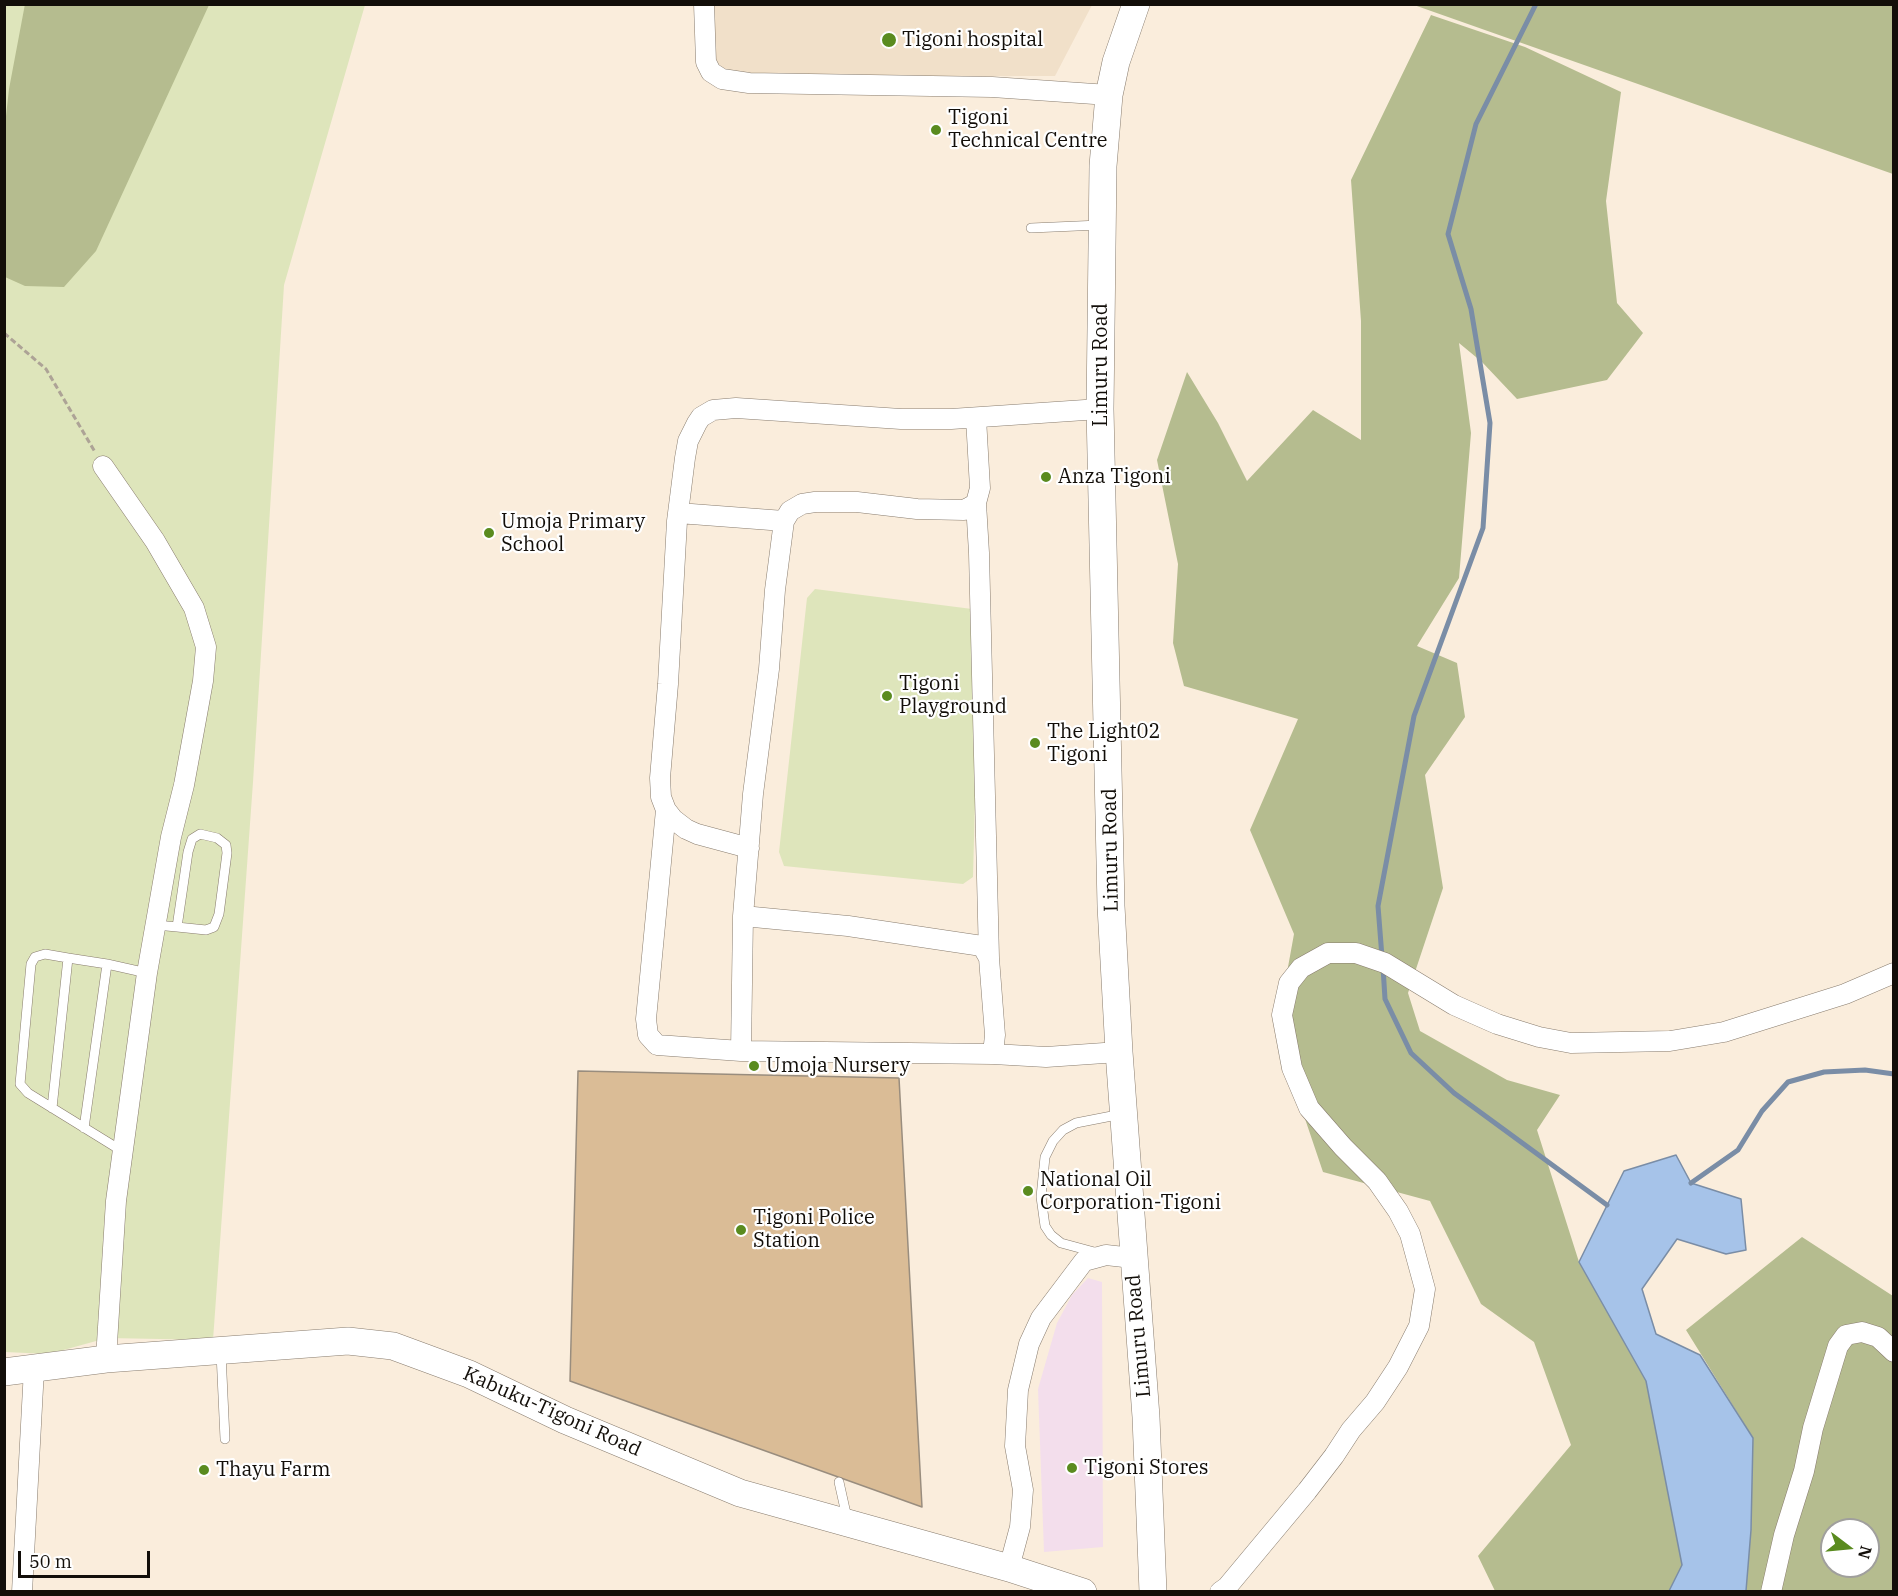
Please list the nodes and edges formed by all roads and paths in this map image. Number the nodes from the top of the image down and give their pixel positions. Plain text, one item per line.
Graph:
1 (704, 4) edge
2 (1136, 4) edge
3 (1109, 95) junction
4 (1102, 225) junction
5 (1031, 228) dead end
6 (4, 333) edge
7 (1100, 409) junction
8 (976, 418) junction
9 (103, 466) joint
10 (976, 502) junction
11 (678, 513) junction
12 (784, 521) junction
13 (666, 810) junction
14 (749, 848) junction
15 (743, 916) junction
16 (156, 925) junction
17 (177, 927) junction
18 (68, 958) junction
19 (989, 958) junction
20 (107, 964) junction
21 (147, 973) junction
22 (1893, 973) edge
23 (741, 1051) junction
24 (1119, 1052) junction
25 (993, 1054) junction
26 (52, 1108) junction
27 (1124, 1114) junction
28 (84, 1128) junction
29 (122, 1151) junction
30 (1106, 1255) junction
31 (1133, 1258) junction
32 (220, 1351) junction
33 (1893, 1352) edge
34 (106, 1359) junction
35 (34, 1369) junction
36 (4, 1372) edge
37 (225, 1439) dead end
38 (840, 1482) dead end
39 (848, 1523) junction
40 (1009, 1568) junction
41 (22, 1592) edge
42 (1083, 1592) edge
43 (1154, 1592) edge
44 (1220, 1592) edge
45 (1771, 1592) edge

1 - 3 street
2 - 3 main road, Limuru Road
3 - 4 main road, Limuru Road
4 - 5 lane
4 - 7 main road, Limuru Road
6 - 9 path
7 - 8 street
7 - 24 main road, Limuru Road
8 - 10 street
8 - 11 street
9 - 16 street
10 - 12 street
10 - 19 street
11 - 12 street
11 - 13 street
12 - 14 street
13 - 14 street
13 - 23 street
14 - 15 street
15 - 19 street
15 - 23 street
16 - 17 lane
16 - 21 street
17 - 17 lane
18 - 20 lane
18 - 26 lane
18 - 26 lane
19 - 25 street
20 - 21 lane
20 - 28 lane
21 - 29 street
22 - 44 street
23 - 25 street
24 - 25 street
24 - 27 main road, Limuru Road
26 - 28 lane
27 - 30 lane
27 - 31 main road, Limuru Road
28 - 29 lane
29 - 34 street
30 - 31 street
30 - 40 street
31 - 43 main road, Limuru Road
32 - 34 main road, Kabuku-Tigoni Road
32 - 37 lane
32 - 39 main road, Kabuku-Tigoni Road
33 - 45 street
34 - 35 main road, Kabuku-Tigoni Road
35 - 36 main road, Kabuku-Tigoni Road
35 - 41 street
38 - 39 lane
39 - 40 main road, Kabuku-Tigoni Road
40 - 42 main road, Kabuku-Tigoni Road

